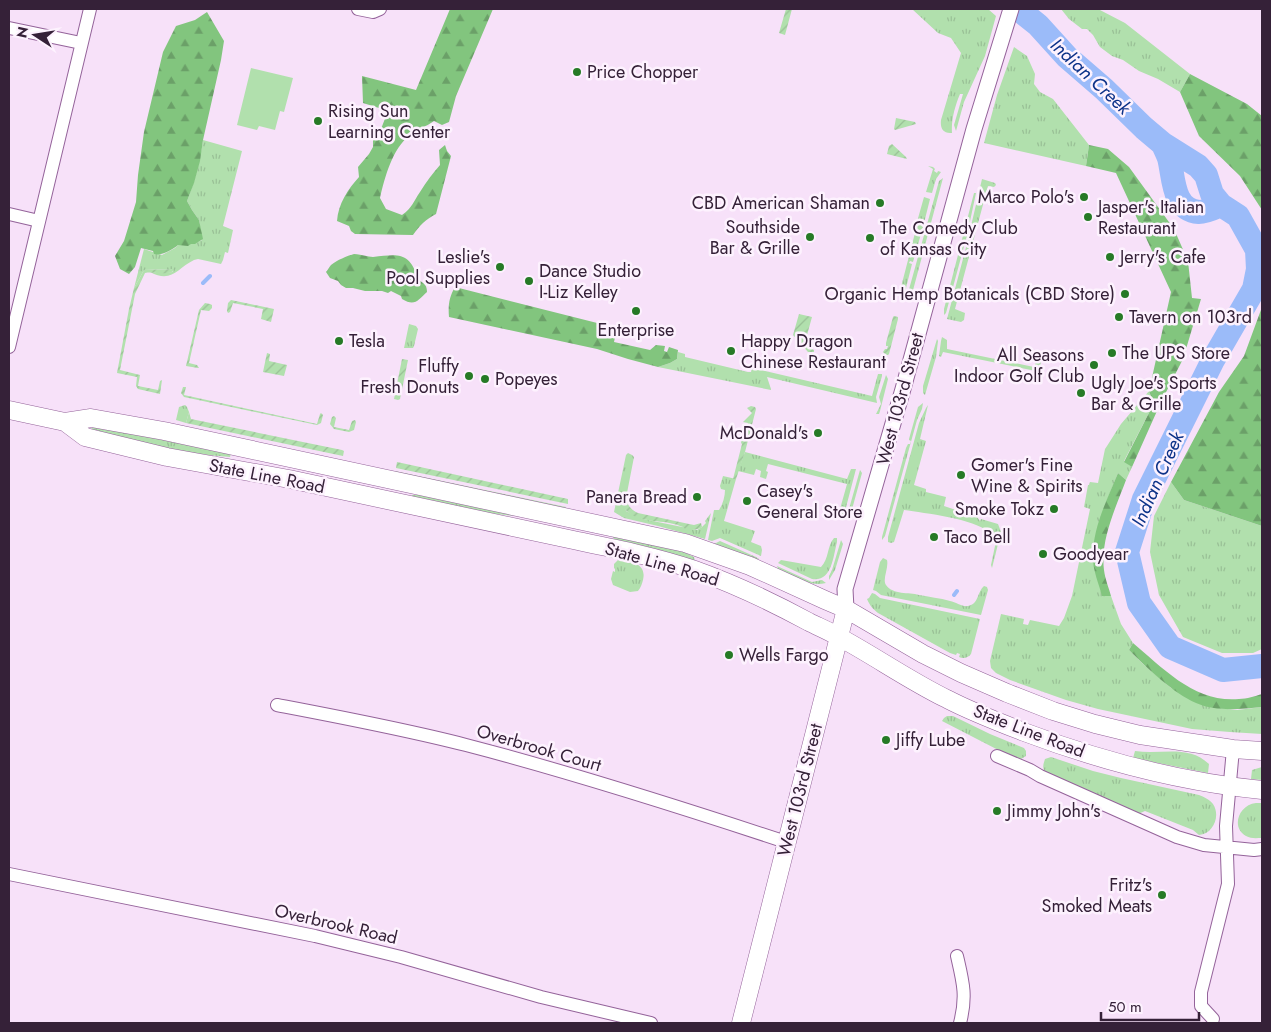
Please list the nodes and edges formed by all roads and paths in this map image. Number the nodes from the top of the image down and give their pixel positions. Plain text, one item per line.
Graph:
1 (90, 9) edge
2 (358, 9) edge
3 (380, 9) edge
4 (1011, 9) edge
5 (9, 28) edge
6 (81, 43) junction
7 (9, 214) edge
8 (39, 221) junction
9 (9, 347) edge
10 (9, 410) edge
11 (66, 422) junction
12 (846, 610) junction
13 (838, 636) junction
14 (277, 704) dead end
15 (1234, 749) junction
16 (1262, 751) edge
17 (997, 756) dead end
18 (1229, 787) junction
19 (1262, 790) edge
20 (786, 842) junction
21 (1227, 847) junction
22 (1262, 849) edge
23 (9, 874) edge
24 (957, 956) dead end
25 (1213, 1019) dead end
26 (651, 1023) edge
27 (741, 1023) edge
28 (960, 1023) edge

1 - 6 street
2 - 3 street
4 - 12 street, West 103rd Street
5 - 6 street
6 - 8 street
7 - 8 street
8 - 9 street
10 - 11 main road, State Line Road
11 - 12 main road, State Line Road
11 - 13 main road, State Line Road
12 - 13 main road, West 103rd Street
12 - 15 main road, State Line Road
13 - 18 main road, State Line Road
13 - 20 main road, West 103rd Street
14 - 20 street, Overbrook Court
15 - 16 main road, State Line Road
15 - 18 street
17 - 21 street, State Line Road
18 - 19 main road, State Line Road
18 - 21 street
20 - 27 main road, West 103rd Street
21 - 22 street, State Line Road
21 - 25 street
23 - 26 street, Overbrook Road
24 - 28 street

